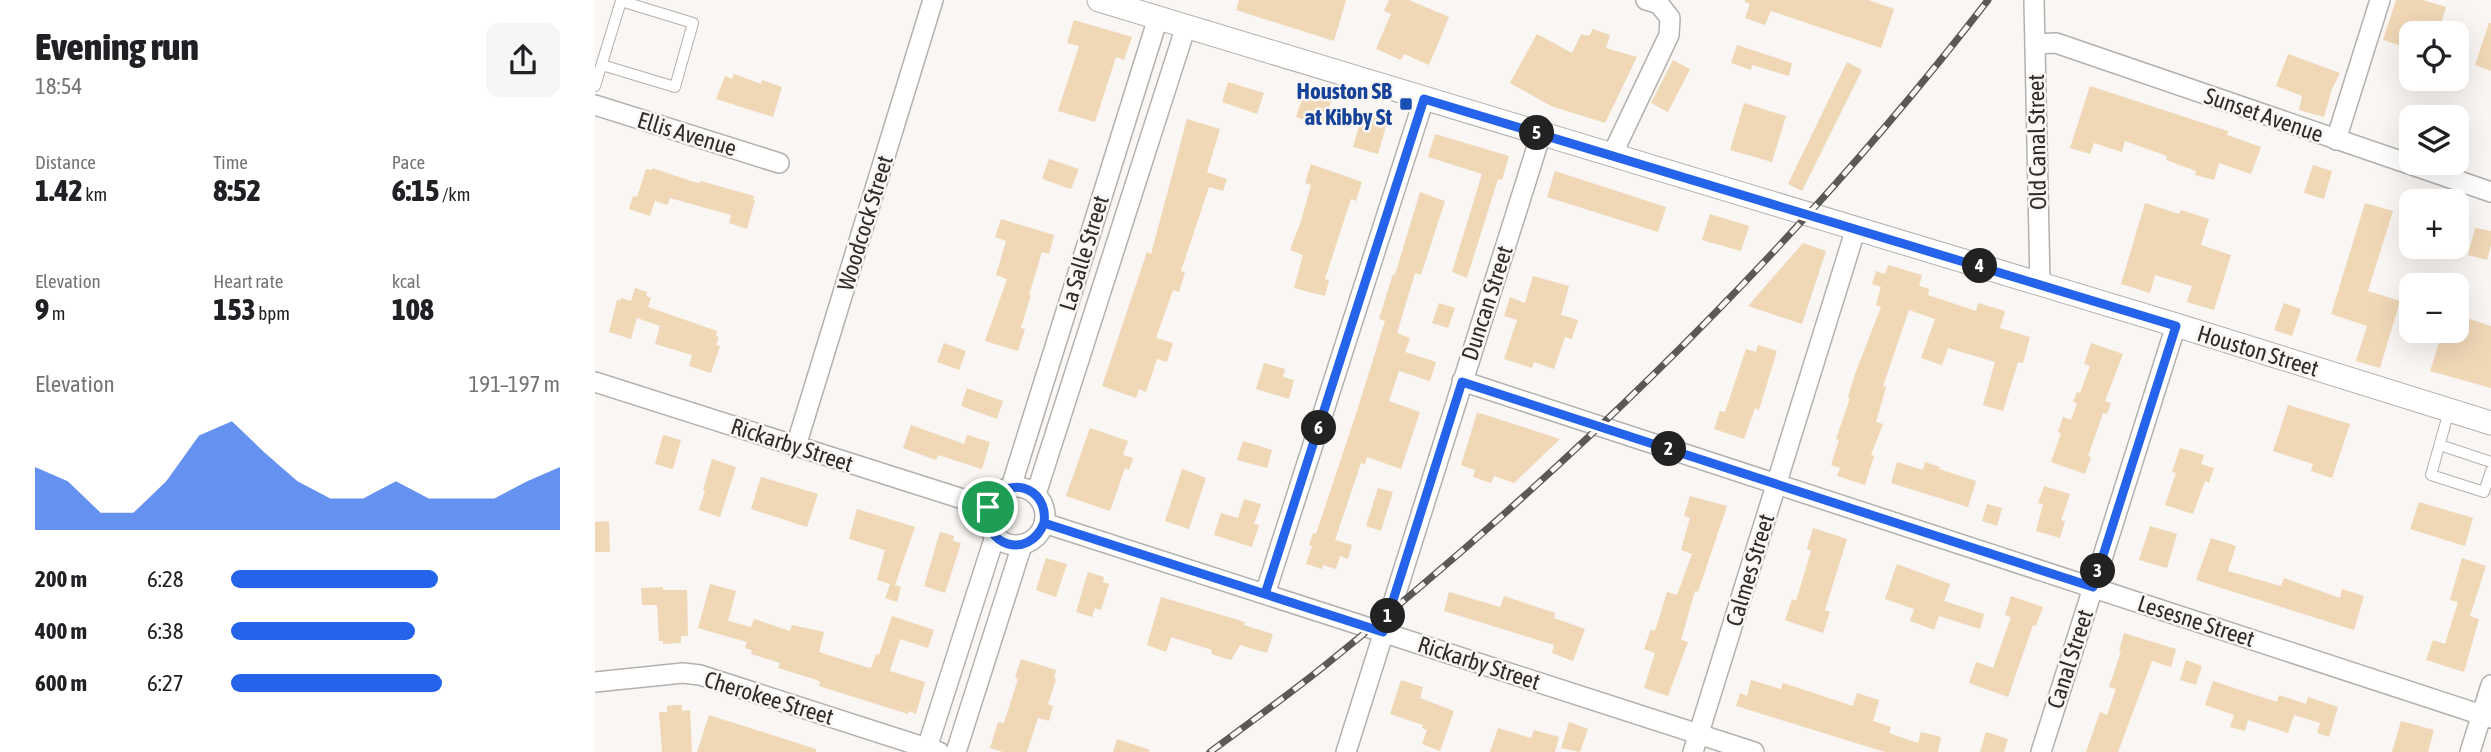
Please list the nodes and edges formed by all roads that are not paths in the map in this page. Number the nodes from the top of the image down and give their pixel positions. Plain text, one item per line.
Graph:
1 (933, 0) edge
2 (1099, 0) edge
3 (1646, 0) edge
4 (2034, 0) edge
5 (2380, 0) edge
6 (1158, 18) junction
7 (1187, 26) junction
8 (2035, 44) junction
9 (602, 65) junction
10 (595, 86) edge
11 (1424, 99) junction
12 (595, 105) edge
13 (1541, 134) junction
14 (2336, 140) junction
15 (1612, 155) junction
16 (779, 163) dead end
17 (2491, 192) edge
18 (1856, 228) junction
19 (1076, 279) junction
20 (2040, 284) junction
21 (1103, 287) junction
22 (2176, 326) junction
23 (595, 382) edge
24 (1462, 382) junction
25 (2449, 410) junction
26 (2491, 423) edge
27 (2440, 445) junction
28 (796, 446) junction
29 (2491, 462) edge
30 (2491, 471) edge
31 (1776, 484) junction
32 (1010, 487) junction
33 (1036, 495) junction
34 (988, 507) junction
35 (1044, 523) junction
36 (995, 536) junction
37 (1022, 545) junction
38 (2093, 587) junction
39 (1265, 594) junction
40 (1383, 632) junction
41 (595, 681) edge
42 (2491, 685) edge
43 (2486, 717) edge
44 (1696, 743) edge
45 (933, 750) edge
46 (956, 752) edge
47 (1346, 752) edge
48 (1754, 752) edge
49 (2041, 752) edge
50 (2470, 752) edge

1 - 28 street, Woodcock Street
2 - 6 street, Houston Street
3 - 15 street
4 - 8 street, Old Canal Street
5 - 14 street
6 - 7 street, Houston Street
6 - 19 street, La Salle Street
7 - 11 street, Houston Street
7 - 21 street, La Salle Street
8 - 14 street, Sunset Avenue
8 - 20 street, Old Canal Street
9 - 9 lane
9 - 10 lane
11 - 13 street, Houston Street
11 - 39 street
12 - 16 street, Ellis Avenue
13 - 15 street, Houston Street
13 - 24 street, Duncan Street
14 - 17 street, Sunset Avenue
15 - 18 street, Houston Street
18 - 20 street, Houston Street
18 - 31 street, Calmes Street
19 - 21 street
19 - 32 street, La Salle Street
20 - 22 street, Houston Street
21 - 33 street, La Salle Street
22 - 25 street, Houston Street
22 - 38 street, Canal Street
23 - 28 street, Rickarby Street
24 - 31 street, Lesesne Street
24 - 40 street, Duncan Street
25 - 26 street, Houston Street
25 - 27 lane
27 - 29 lane
27 - 30 lane
28 - 34 street, Rickarby Street
31 - 38 street, Lesesne Street
31 - 44 street, Calmes Street
32 - 33 street
32 - 34 street
33 - 35 street
34 - 36 street
35 - 37 street
35 - 39 street, Rickarby Street
36 - 37 street
36 - 45 street
37 - 46 street
38 - 43 street, Lesesne Street
38 - 49 street, Canal Street
39 - 40 street, Rickarby Street
40 - 44 street, Rickarby Street
40 - 47 street, Duncan Street
41 - 45 street, Cherokee Street
42 - 43 street
43 - 50 street
44 - 48 street, Rickarby Street

